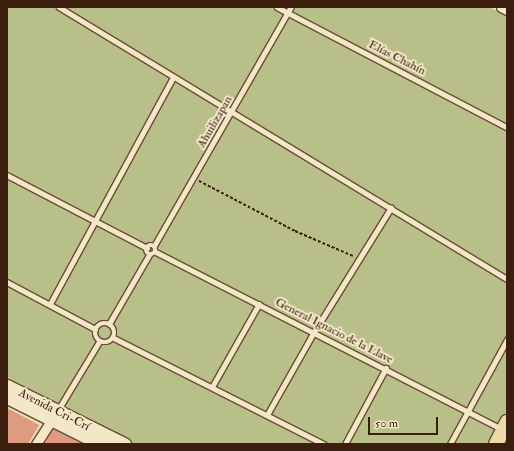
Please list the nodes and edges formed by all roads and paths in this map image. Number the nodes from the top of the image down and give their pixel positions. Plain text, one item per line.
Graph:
1 (59, 7) edge
2 (277, 7) edge
3 (291, 7) edge
4 (502, 7) edge
5 (507, 10) edge
6 (288, 13) junction
7 (173, 77) junction
8 (232, 112) junction
9 (507, 127) edge
10 (8, 177) edge
11 (193, 178) junction
12 (391, 208) junction
13 (95, 222) junction
14 (154, 246) junction
15 (147, 248) junction
16 (156, 252) junction
17 (150, 255) junction
18 (360, 259) junction
19 (507, 279) edge
20 (7, 282) edge
21 (50, 304) junction
22 (259, 304) junction
23 (109, 324) junction
24 (95, 329) junction
25 (314, 332) junction
26 (114, 338) junction
27 (507, 340) edge
28 (99, 342) junction
29 (386, 368) junction
30 (7, 386) edge
31 (212, 387) junction
32 (7, 397) edge
33 (469, 412) junction
34 (54, 415) junction
35 (267, 415) junction
36 (506, 430) edge
37 (36, 444) edge
38 (101, 444) edge
39 (124, 444) edge
40 (324, 444) edge
41 (345, 444) edge
42 (450, 444) edge
43 (496, 444) edge
44 (504, 444) edge

1 - 7 lane
2 - 6 lane, Elías Chahín
3 - 6 lane, Ahuilizapan
4 - 5 street
6 - 8 lane, Ahuilizapan
6 - 9 lane, Elías Chahín
7 - 8 lane
7 - 13 lane
8 - 11 lane, Ahuilizapan
8 - 12 lane
10 - 13 lane
11 - 14 lane, Ahuilizapan
11 - 18 path
12 - 18 lane
12 - 19 lane
13 - 15 lane
13 - 21 lane
14 - 15 lane
14 - 16 lane
15 - 17 lane
16 - 17 lane
16 - 22 lane, General Ignacio de la Llave
17 - 23 lane
18 - 25 lane
20 - 21 lane
21 - 24 lane
22 - 25 lane, General Ignacio de la Llave
22 - 31 lane
23 - 24 lane
23 - 26 lane
24 - 28 lane
25 - 29 lane, General Ignacio de la Llave
25 - 35 lane
26 - 28 lane
26 - 31 lane
27 - 33 lane
28 - 34 lane
29 - 33 lane, General Ignacio de la Llave
29 - 41 lane
30 - 34 main road, Avenida Cri-Crí
31 - 35 lane
32 - 34 main road, Avenida Cri-Crí
33 - 36 lane, General Ignacio de la Llave
33 - 42 lane
34 - 37 street
34 - 38 main road, Avenida Cri-Crí
34 - 39 main road, Avenida Cri-Crí
35 - 40 lane
36 - 43 main road
36 - 44 main road

